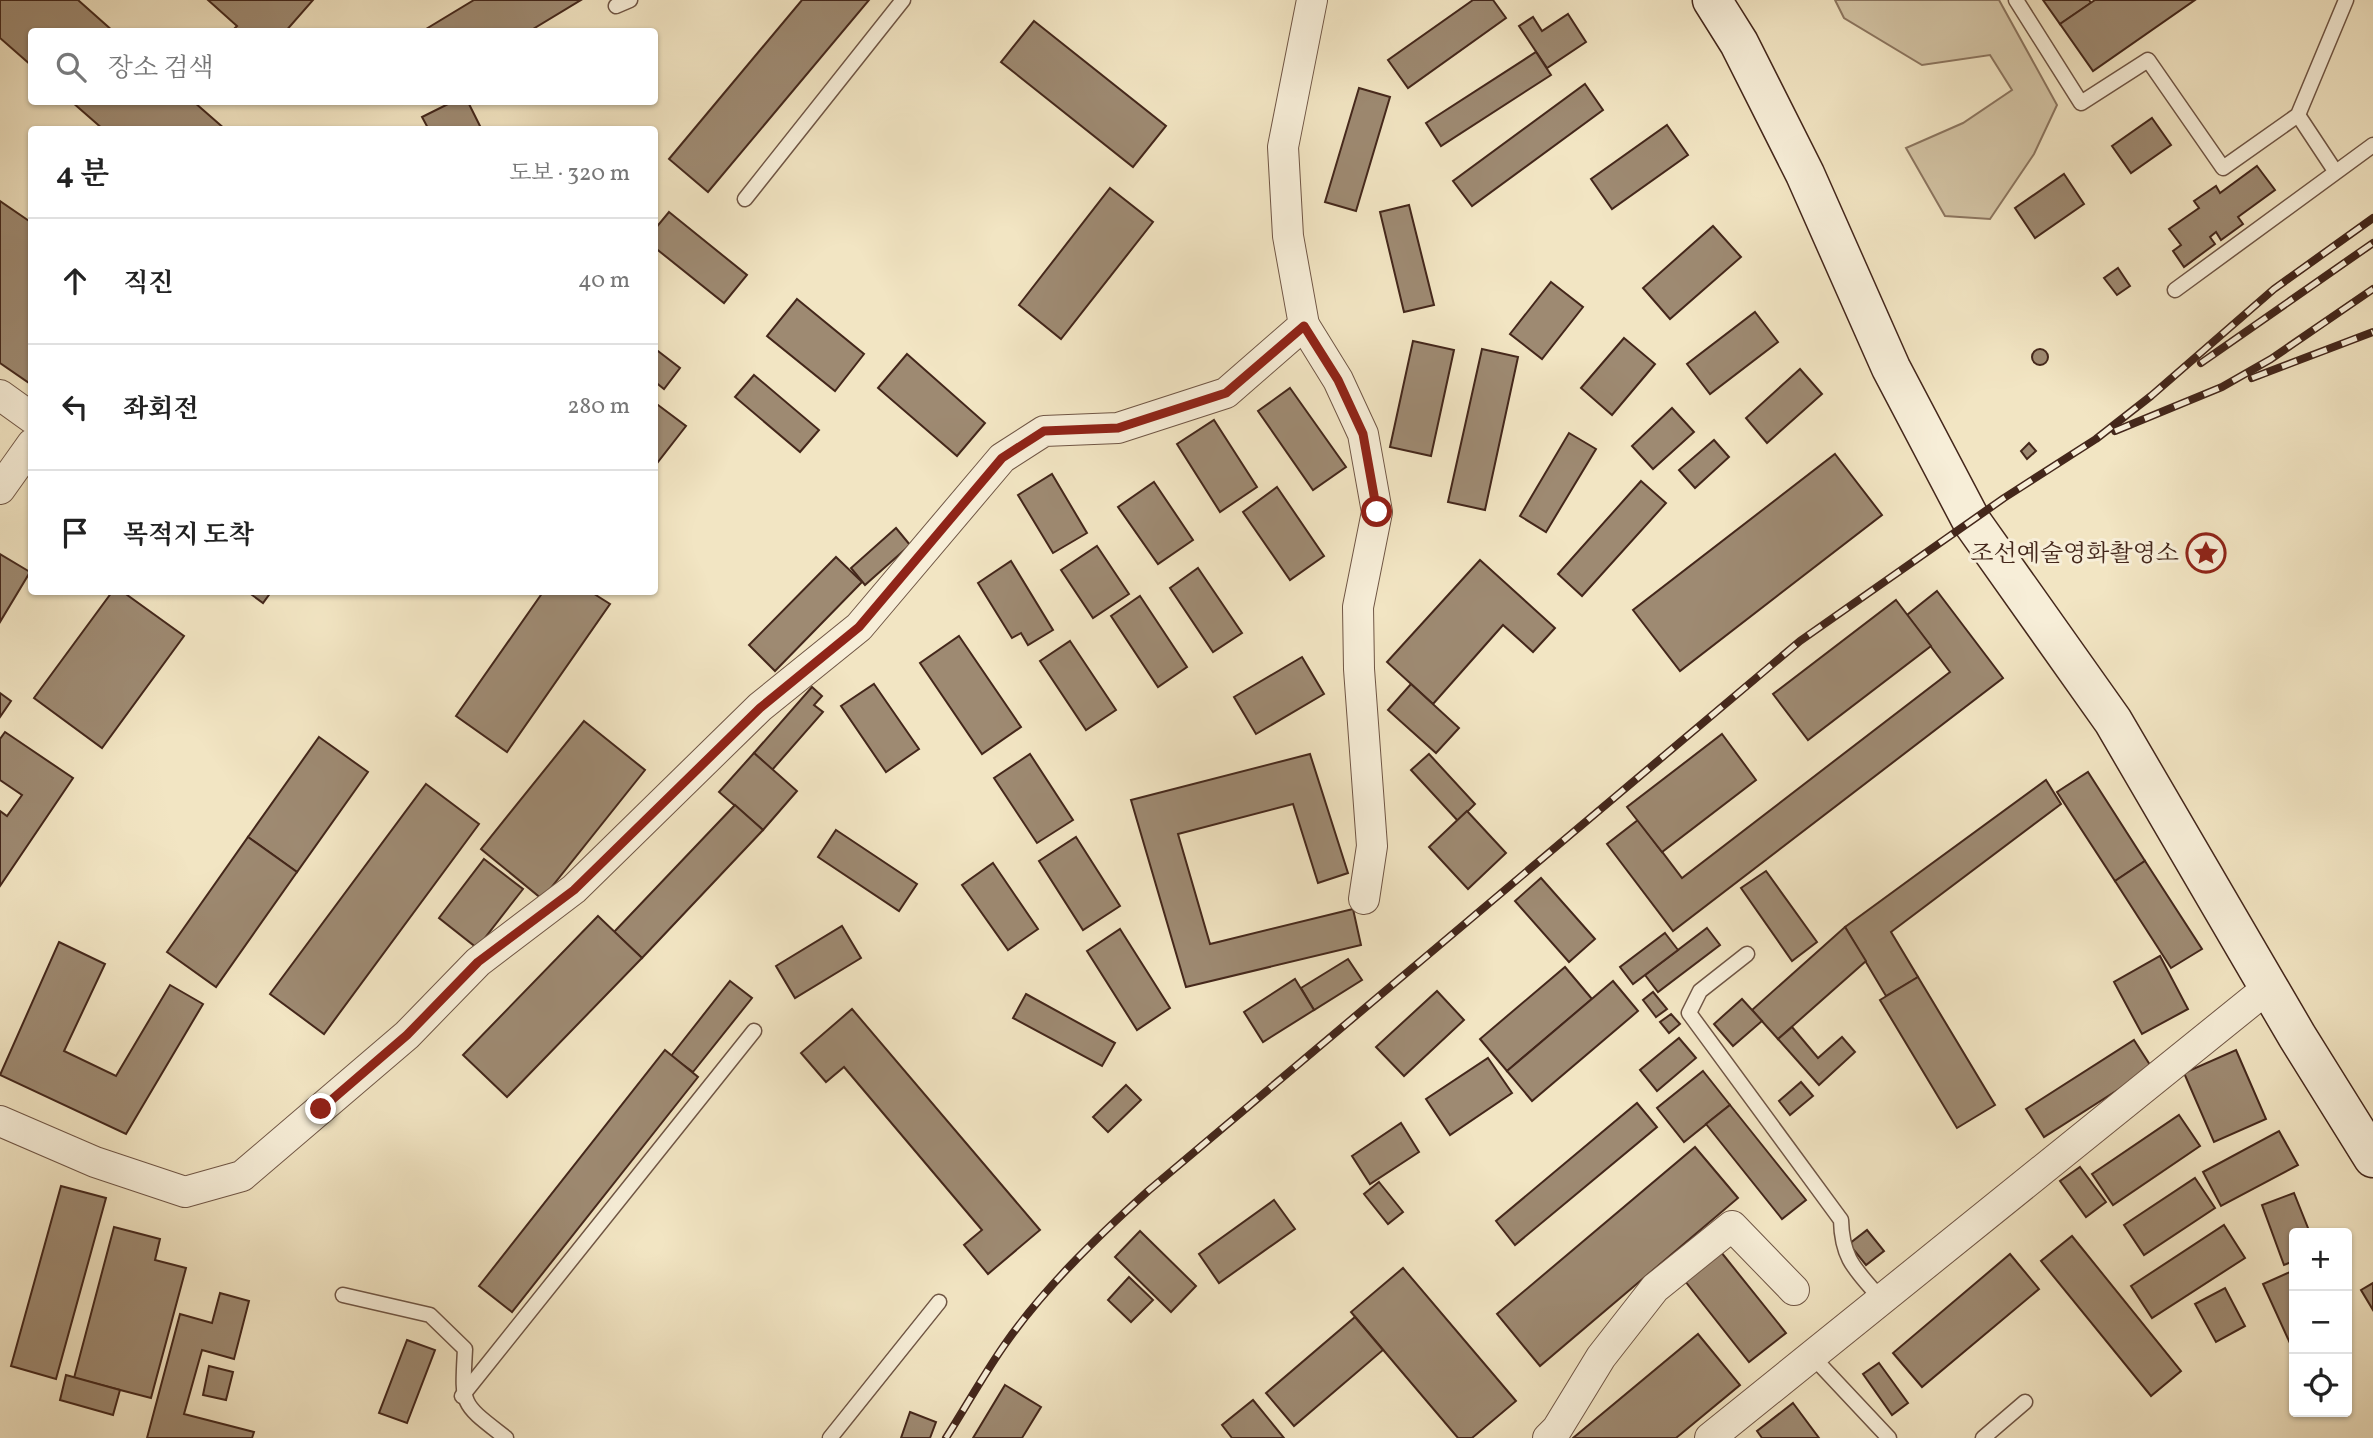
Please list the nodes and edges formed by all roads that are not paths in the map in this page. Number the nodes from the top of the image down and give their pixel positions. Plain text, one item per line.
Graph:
1 (903, 0) edge
2 (1312, 0) edge
3 (1712, 0) edge
4 (2016, 0) edge
5 (2346, 0) edge
6 (2298, 115) junction
7 (2373, 145) edge
8 (2335, 171) junction
9 (745, 199) dead end
10 (2175, 290) dead end
11 (1304, 326) junction
12 (0, 394) edge
13 (28, 415) edge
14 (28, 450) edge
15 (0, 489) edge
16 (1364, 900) dead end
17 (1747, 954) dead end
18 (2269, 987) junction
19 (754, 1031) dead end
20 (0, 1121) edge
21 (2373, 1158) edge
22 (1794, 1290) dead end
23 (343, 1295) dead end
24 (1881, 1299) junction
25 (939, 1302) dead end
26 (1811, 1355) junction
27 (462, 1396) junction
28 (2025, 1402) dead end
29 (506, 1438) edge
30 (830, 1438) edge
31 (1548, 1438) edge
32 (1710, 1438) edge
33 (1889, 1438) edge
34 (1983, 1438) edge

1 - 9 lane
2 - 11 street
3 - 18 street
4 - 6 lane
5 - 6 lane
6 - 8 lane
7 - 8 lane
8 - 10 lane
11 - 16 street
11 - 20 street
12 - 13 street
14 - 15 street
17 - 24 lane
18 - 21 street
18 - 24 street
19 - 27 lane
22 - 31 street
23 - 27 lane
24 - 26 street
25 - 30 lane
26 - 32 street
26 - 33 lane
27 - 29 lane
28 - 34 lane

